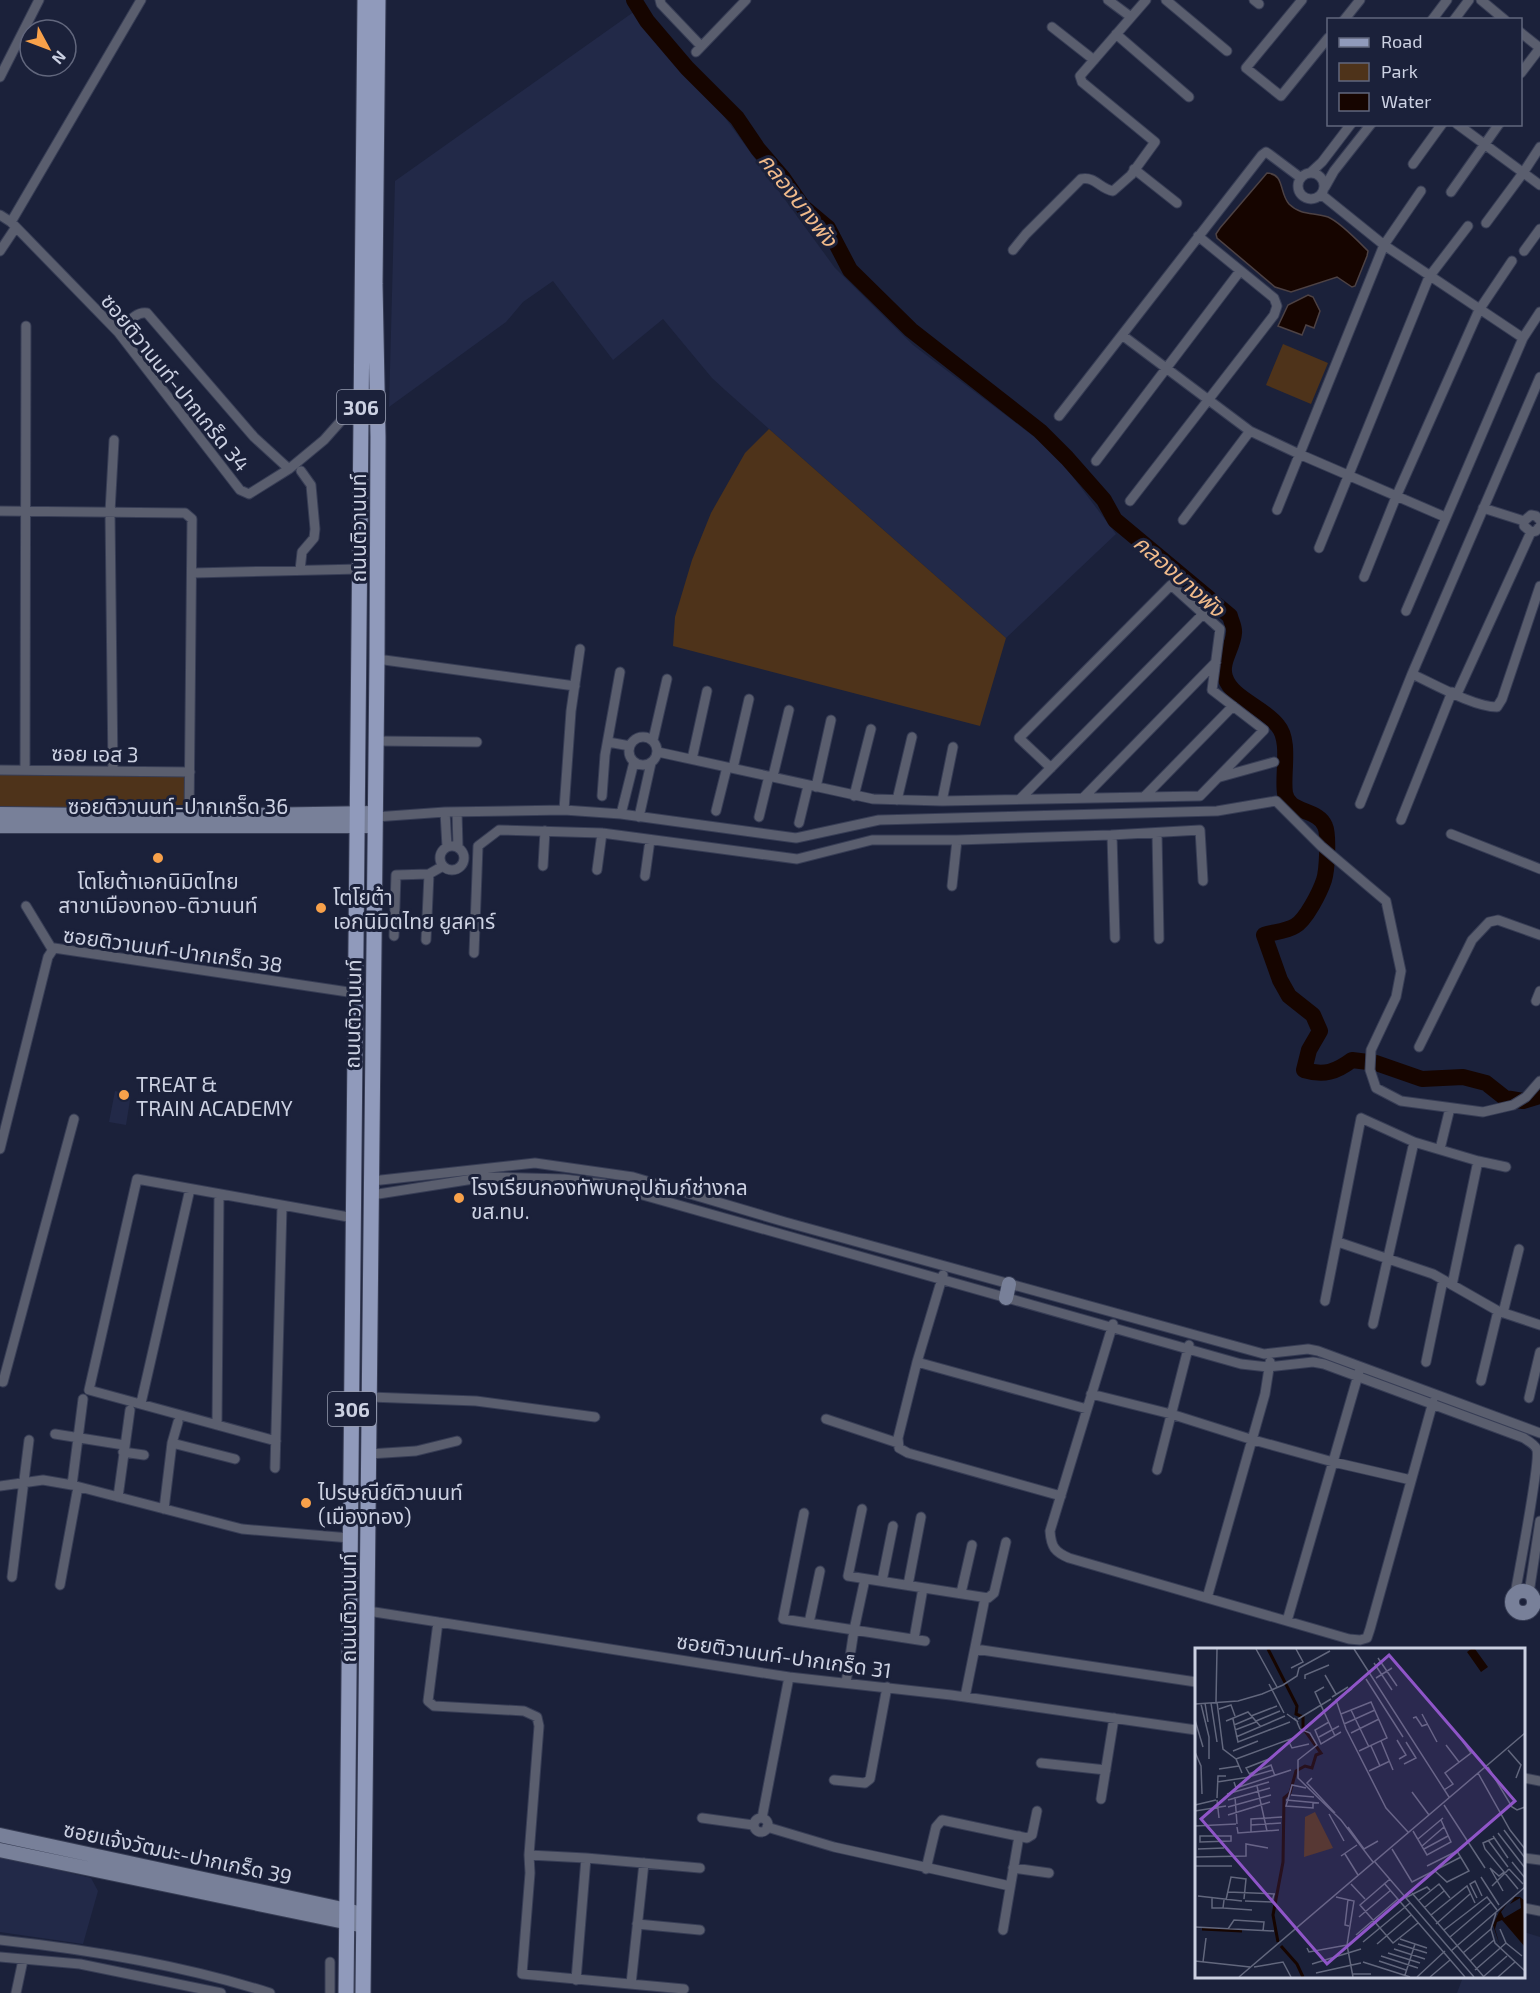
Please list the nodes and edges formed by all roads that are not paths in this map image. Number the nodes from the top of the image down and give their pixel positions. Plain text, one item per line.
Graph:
1 (39, 0) edge
2 (141, 0) edge
3 (365, 0) edge
4 (378, 0) edge
5 (660, 0) edge
6 (746, 0) edge
7 (1108, 0) edge
8 (1146, 0) edge
9 (1166, 0) edge
10 (1302, 0) edge
11 (1360, 0) edge
12 (1447, 0) edge
13 (1469, 0) edge
14 (1481, 0) edge
15 (1131, 18) junction
16 (1346, 18) edge
17 (1434, 18) edge
18 (1456, 18) edge
19 (1503, 18) edge
20 (1052, 27) dead end
21 (1522, 33) edge
22 (1116, 34) junction
23 (1327, 40) edge
24 (1540, 48) edge
25 (1227, 51) dead end
26 (1094, 60) junction
27 (1522, 72) edge
28 (0, 77) edge
29 (1189, 97) dead end
30 (1349, 126) edge
31 (1369, 126) edge
32 (1441, 126) edge
33 (1460, 126) edge
34 (1498, 126) edge
35 (1485, 146) junction
36 (1540, 147) edge
37 (1413, 164) dead end
38 (1134, 170) junction
39 (1310, 173) junction
40 (1523, 173) junction
41 (1301, 178) junction
42 (1540, 185) edge
43 (1324, 191) junction
44 (1421, 191) dead end
45 (1450, 192) dead end
46 (1177, 203) dead end
47 (0, 215) edge
48 (1486, 223) dead end
49 (13, 224) junction
50 (1467, 226) dead end
51 (1540, 229) edge
52 (1198, 236) junction
53 (1384, 245) junction
54 (1013, 250) dead end
55 (1524, 250) dead end
56 (0, 251) edge
57 (1512, 261) dead end
58 (1240, 271) junction
59 (369, 276) junction
60 (1429, 277) junction
61 (1479, 310) junction
62 (1540, 312) edge
63 (26, 326) dead end
64 (118, 332) junction
65 (1122, 335) junction
66 (1522, 338) junction
67 (1167, 368) junction
68 (1540, 377) edge
69 (1209, 400) junction
70 (361, 407) junction
71 (1059, 416) dead end
72 (1250, 431) junction
73 (114, 440) dead end
74 (1299, 454) junction
75 (1096, 461) dead end
76 (289, 469) junction
77 (301, 471) dead end
78 (1348, 474) junction
79 (1396, 497) junction
80 (1130, 501) dead end
81 (1484, 508) junction
82 (1277, 510) dead end
83 (0, 511) edge
84 (25, 511) junction
85 (110, 512) junction
86 (1539, 515) edge
87 (1445, 517) junction
88 (1183, 520) dead end
89 (1524, 521) junction
90 (1540, 526) edge
91 (1531, 532) junction
92 (1319, 548) dead end
93 (360, 569) junction
94 (300, 570) junction
95 (192, 573) junction
96 (1364, 576) dead end
97 (1540, 586) edge
98 (1406, 611) dead end
99 (1203, 614) junction
100 (580, 649) dead end
101 (377, 659) junction
102 (1216, 662) junction
103 (620, 672) dead end
104 (1412, 674) junction
105 (667, 679) dead end
106 (575, 686) junction
107 (706, 691) dead end
108 (1454, 693) junction
109 (749, 699) dead end
110 (1233, 706) junction
111 (789, 710) dead end
112 (831, 720) dead end
113 (871, 729) dead end
114 (912, 737) dead end
115 (653, 740) junction
116 (376, 741) junction
117 (477, 742) dead end
118 (608, 742) junction
119 (630, 746) junction
120 (954, 747) dead end
121 (657, 752) junction
122 (692, 759) junction
123 (634, 762) junction
124 (1275, 762) dead end
125 (651, 763) junction
126 (730, 767) junction
127 (1051, 768) junction
128 (0, 770) edge
129 (25, 770) junction
130 (113, 771) junction
131 (190, 772) junction
132 (771, 776) junction
133 (1218, 778) junction
134 (812, 786) junction
135 (602, 796) dead end
136 (854, 796) junction
137 (1145, 796) junction
138 (1083, 798) junction
139 (1020, 799) junction
140 (897, 800) junction
141 (942, 801) junction
142 (1360, 804) dead end
143 (564, 810) junction
144 (716, 811) dead end
145 (444, 812) junction
146 (457, 812) junction
147 (0, 814) edge
148 (621, 814) junction
149 (639, 817) junction
150 (759, 817) dead end
151 (356, 819) junction
152 (375, 819) junction
153 (1401, 820) dead end
154 (189, 821) junction
155 (800, 823) dead end
156 (0, 826) edge
157 (545, 831) junction
158 (602, 833) junction
159 (1157, 833) junction
160 (1451, 834) dead end
161 (1112, 835) junction
162 (650, 840) junction
163 (957, 840) junction
164 (478, 846) junction
165 (447, 847) junction
166 (458, 847) junction
167 (464, 856) junction
168 (443, 866) junction
169 (543, 866) dead end
170 (1540, 869) edge
171 (597, 870) dead end
172 (429, 874) junction
173 (645, 876) dead end
174 (1203, 881) dead end
175 (952, 886) dead end
176 (26, 906) dead end
177 (1540, 935) edge
178 (394, 936) dead end
179 (1115, 938) dead end
180 (1159, 939) dead end
181 (426, 940) dead end
182 (52, 949) junction
183 (474, 953) dead end
184 (1540, 991) edge
185 (355, 993) junction
186 (1536, 1001) dead end
187 (1419, 1047) dead end
188 (1540, 1081) edge
189 (1450, 1108) junction
190 (74, 1119) dead end
191 (1414, 1142) junction
192 (1, 1143) edge
193 (1440, 1149) junction
194 (1478, 1161) junction
195 (1506, 1167) dead end
196 (190, 1189) junction
197 (372, 1192) junction
198 (219, 1195) junction
199 (354, 1198) junction
200 (282, 1206) junction
201 (354, 1218) junction
202 (1338, 1242) junction
203 (1519, 1249) dead end
204 (1389, 1259) junction
205 (945, 1267) junction
206 (941, 1280) junction
207 (1448, 1282) junction
208 (1008, 1291) junction
209 (1325, 1301) dead end
210 (1500, 1312) junction
211 (1117, 1313) junction
212 (1373, 1324) dead end
213 (1540, 1325) edge
214 (1111, 1327) junction
215 (1192, 1334) junction
216 (1188, 1348) junction
217 (1540, 1352) edge
218 (1271, 1354) junction
219 (917, 1362) junction
220 (1426, 1362) dead end
221 (1270, 1367) junction
222 (1361, 1367) junction
223 (1357, 1377) junction
224 (1481, 1381) dead end
225 (0, 1382) edge
226 (1091, 1394) junction
227 (1434, 1395) junction
228 (370, 1397) junction
229 (1529, 1398) dead end
230 (83, 1399) dead end
231 (141, 1403) junction
232 (1432, 1405) junction
233 (1087, 1409) junction
234 (130, 1410) dead end
235 (1171, 1414) junction
236 (595, 1417) dead end
237 (826, 1419) dead end
238 (178, 1422) dead end
239 (217, 1425) junction
240 (1540, 1433) edge
241 (55, 1434) dead end
242 (78, 1438) junction
243 (1250, 1439) junction
244 (29, 1440) dead end
245 (276, 1441) junction
246 (457, 1442) dead end
247 (172, 1443) junction
248 (898, 1443) junction
249 (124, 1449) junction
250 (369, 1454) junction
251 (144, 1455) dead end
252 (236, 1459) dead end
253 (1333, 1462) junction
254 (275, 1468) dead end
255 (1157, 1470) dead end
256 (1411, 1480) junction
257 (23, 1483) junction
258 (0, 1486) edge
259 (75, 1486) junction
260 (1061, 1496) junction
261 (118, 1497) junction
262 (164, 1509) junction
263 (862, 1509) dead end
264 (804, 1513) dead end
265 (921, 1517) dead end
266 (1540, 1521) edge
267 (893, 1526) dead end
268 (350, 1538) junction
269 (1006, 1542) dead end
270 (972, 1545) dead end
271 (820, 1571) dead end
272 (12, 1577) dead end
273 (865, 1579) junction
274 (882, 1581) junction
275 (60, 1585) dead end
276 (908, 1585) junction
277 (923, 1588) junction
278 (961, 1593) junction
279 (985, 1598) junction
280 (1207, 1598) junction
281 (349, 1610) junction
282 (368, 1611) junction
283 (1287, 1621) junction
284 (438, 1623) junction
285 (809, 1623) junction
286 (854, 1630) junction
287 (914, 1639) junction
288 (925, 1641) dead end
289 (975, 1649) junction
290 (789, 1677) junction
291 (1195, 1682) edge
292 (846, 1683) junction
293 (887, 1687) junction
294 (965, 1697) junction
295 (1114, 1718) junction
296 (1195, 1730) edge
297 (1041, 1762) dead end
298 (1106, 1770) junction
299 (1525, 1779) edge
300 (834, 1780) dead end
301 (1540, 1781) edge
302 (1101, 1799) dead end
303 (1037, 1811) dead end
304 (702, 1818) dead end
305 (762, 1818) junction
306 (753, 1825) junction
307 (767, 1827) junction
308 (0, 1834) edge
309 (1019, 1836) junction
310 (0, 1850) edge
311 (529, 1855) junction
312 (586, 1858) junction
313 (1525, 1858) edge
314 (1540, 1860) edge
315 (644, 1863) junction
316 (700, 1868) dead end
317 (1013, 1868) junction
318 (926, 1869) junction
319 (1049, 1873) dead end
320 (1010, 1886) junction
321 (1525, 1908) edge
322 (1540, 1911) edge
323 (347, 1916) junction
324 (364, 1921) junction
325 (637, 1924) junction
326 (700, 1930) dead end
327 (1003, 1930) dead end
328 (0, 1940) edge
329 (0, 1957) edge
330 (23, 1959) junction
331 (330, 1962) dead end
332 (576, 1980) junction
333 (631, 1984) junction
334 (684, 1989) dead end
335 (16, 1993) edge
336 (221, 1993) edge
337 (270, 1993) edge
338 (330, 1993) edge
339 (346, 1993) edge
340 (363, 1993) edge

1 - 28 street
2 - 49 street
3 - 59 main road, ถนนติวานนท์ / 306
4 - 59 main road, ถนนติวานนท์ / 306
5 - 6 street
7 - 15 street
8 - 15 street
9 - 25 street
10 - 23 street
11 - 16 street
12 - 17 street
13 - 18 street
14 - 19 street
15 - 22 street
20 - 26 street
21 - 24 street
22 - 26 street
22 - 29 street
24 - 27 street
26 - 38 street
30 - 39 street
31 - 43 street
32 - 37 street
33 - 35 street
34 - 35 street
35 - 40 street
35 - 45 street
36 - 40 street
38 - 46 street
38 - 54 street
39 - 41 street
39 - 43 street
40 - 42 street
40 - 48 street
41 - 43 street
41 - 52 street
43 - 53 street
44 - 53 street
47 - 49 street, ซอยติวานนท์-ปากเกร็ด 34
49 - 56 street
49 - 64 street, ซอยติวานนท์-ปากเกร็ด 34
50 - 60 street
51 - 55 street
52 - 58 street
52 - 65 street
53 - 60 street
53 - 74 street
57 - 61 street
58 - 67 street
58 - 69 street
59 - 70 main road, ถนนติวานนท์ / 306
59 - 101 main road, ถนนติวานนท์ / 306
60 - 61 street
60 - 78 street
61 - 66 street
61 - 79 street
62 - 66 street
63 - 84 street
64 - 76 street
64 - 76 street, ซอยติวานนท์-ปากเกร็ด 34
65 - 67 street
65 - 71 street
66 - 87 street
67 - 69 street
67 - 75 street
68 - 81 street
69 - 72 street
69 - 80 street
70 - 76 street, ซอยติวานนท์-ปากเกร็ด 34
70 - 93 main road, ถนนติวานนท์ / 306
72 - 74 street
72 - 88 street
73 - 85 street
74 - 78 street
74 - 82 street
77 - 94 street
78 - 79 street
78 - 92 street
79 - 87 street
79 - 96 street
81 - 89 street
81 - 104 street
83 - 84 street
84 - 85 street
84 - 129 street
85 - 95 street
85 - 130 street
86 - 89 street
87 - 98 street
89 - 91 street
90 - 91 street
91 - 108 street
93 - 94 street
93 - 151 main road, ถนนติวานนท์ / 306
94 - 95 street
95 - 131 street
97 - 108 street
99 - 102 street
99 - 127 street
99 - 127 street
100 - 106 street
101 - 106 street
101 - 116 main road, ถนนติวานนท์ / 306
102 - 110 street
102 - 138 street
103 - 118 street
104 - 108 street
104 - 142 street
105 - 115 street
106 - 143 street
107 - 122 street
108 - 153 street
109 - 126 street
110 - 133 street
110 - 137 street
111 - 132 street
112 - 134 street
113 - 136 street
114 - 140 street
115 - 119 street
115 - 121 street
116 - 117 street
116 - 152 main road, ถนนติวานนท์ / 306
118 - 119 street
118 - 135 street
119 - 123 street
120 - 141 street
121 - 122 street
121 - 125 street
122 - 126 street
123 - 125 street
123 - 148 street
124 - 133 street
125 - 149 street
126 - 132 street
126 - 144 street
127 - 139 street
128 - 129 street, ซอย เอส 3
129 - 130 street, ซอย เอส 3
130 - 131 street, ซอย เอส 3
131 - 154 street
132 - 134 street
132 - 150 street
133 - 137 street
134 - 136 street
134 - 155 street
136 - 140 street
137 - 138 street
138 - 139 street
139 - 141 street
140 - 141 street
143 - 146 street
143 - 148 street
145 - 146 street
145 - 152 street
145 - 165 street
146 - 166 street
147 - 154 main road, ซอยติวานนท์-ปากเกร็ด 36
148 - 149 street
149 - 189 street
151 - 152 main road, ซอยติวานนท์-ปากเกร็ด 36
151 - 154 main road, ซอยติวานนท์-ปากเกร็ด 36
151 - 185 main road, ถนนติวานนท์ / 306
152 - 197 main road, ถนนติวานนท์ / 306
154 - 156 main road, ซอยติวานนท์-ปากเกร็ด 36
157 - 158 street
157 - 164 street
157 - 169 street
158 - 162 street
158 - 171 street
159 - 161 street
159 - 174 street
159 - 180 street
160 - 170 street
161 - 163 street
161 - 179 street
162 - 163 street
162 - 173 street
163 - 175 street
164 - 167 street
164 - 183 street
165 - 166 street
165 - 168 street
166 - 167 street
167 - 168 street
168 - 172 street
172 - 178 street
172 - 181 street
176 - 182 street
177 - 187 street
182 - 185 street, ซอยติวานนท์-ปากเกร็ด 38
182 - 192 street, ซอยติวานนท์-ปากเกร็ด 38
184 - 186 street
185 - 199 main road, ถนนติวานนท์ / 306
188 - 189 street
189 - 193 street
190 - 225 street
191 - 193 street
191 - 202 street
191 - 204 street
193 - 194 street
194 - 195 street
194 - 207 street
196 - 198 street
196 - 231 street
196 - 231 street
197 - 199 main road
197 - 205 street
197 - 206 street
197 - 228 main road, ถนนติวานนท์ / 306
198 - 200 street
198 - 239 street
199 - 201 main road, ถนนติวานนท์ / 306
200 - 201 street
200 - 245 street
201 - 268 main road, ถนนติวานนท์ / 306
202 - 204 street
202 - 209 street
203 - 210 street
204 - 207 street
204 - 212 street
205 - 206 street
205 - 208 street
206 - 208 street
206 - 219 street
207 - 210 street
207 - 220 street
208 - 211 street
208 - 214 street
210 - 213 street
210 - 224 street
211 - 214 street
211 - 215 street
214 - 216 street
214 - 226 street
215 - 216 street
215 - 218 street
216 - 221 street
216 - 235 street
217 - 229 street
218 - 221 street
218 - 222 street
219 - 233 street
219 - 248 street
221 - 223 street
221 - 243 street
222 - 223 street
222 - 227 street
223 - 232 street
223 - 253 street
226 - 233 street
226 - 235 street
227 - 232 street
227 - 240 street
228 - 236 street
228 - 250 main road, ถนนติวานนท์ / 306
230 - 242 street
231 - 239 street
232 - 256 street
232 - 266 street
233 - 260 street
234 - 249 street
235 - 243 street
235 - 255 street
237 - 248 street
238 - 247 street
239 - 245 street
241 - 242 street
242 - 249 street
242 - 259 street
243 - 253 street
243 - 280 street
244 - 257 street
245 - 254 street
246 - 250 street
247 - 252 street
247 - 262 street
248 - 260 street
249 - 251 street
249 - 261 street
250 - 282 main road, ถนนติวานนท์ / 306
253 - 256 street
253 - 283 street
256 - 283 street
257 - 258 street
257 - 259 street
257 - 272 street
259 - 261 street
259 - 275 street
260 - 280 street
261 - 262 street
262 - 268 street
263 - 273 street
264 - 285 street
265 - 276 street
267 - 274 street
268 - 281 main road, ถนนติวานนท์ / 306
269 - 279 street
270 - 278 street
271 - 285 street
273 - 274 street
273 - 286 street
274 - 276 street
276 - 277 street
277 - 278 street
277 - 287 street
278 - 279 street
279 - 289 street
280 - 283 street
281 - 282 main road
281 - 323 main road, ถนนติวานนท์ / 306
282 - 284 street, ซอยติวานนท์-ปากเกร็ด 31
282 - 324 main road, ถนนติวานนท์ / 306
284 - 290 street, ซอยติวานนท์-ปากเกร็ด 31
284 - 311 street
285 - 286 street
286 - 287 street
286 - 292 street
287 - 288 street
289 - 291 street
289 - 294 street
290 - 292 street, ซอยติวานนท์-ปากเกร็ด 31
290 - 305 street
292 - 293 street, ซอยติวานนท์-ปากเกร็ด 31
293 - 294 street, ซอยติวานนท์-ปากเกร็ด 31
293 - 300 street
294 - 295 street, ซอยติวานนท์-ปากเกร็ด 31
295 - 296 street, ซอยติวานนท์-ปากเกร็ด 31
295 - 298 street
297 - 298 street
298 - 302 street
299 - 301 street
303 - 309 street
304 - 306 street
305 - 306 street
305 - 307 street
306 - 307 street
307 - 318 street
308 - 323 main road, ซอยแจ้งวัฒนะ-ปากเกร็ด 39
309 - 317 street
309 - 318 street
310 - 323 main road, ซอยแจ้งวัฒนะ-ปากเกร็ด 39
311 - 312 street
311 - 332 street
312 - 315 street
312 - 332 street
313 - 314 street
315 - 316 street
315 - 325 street
317 - 319 street
317 - 320 street
318 - 320 street
320 - 327 street
321 - 322 street
323 - 324 main road
323 - 339 main road, ถนนติวานนท์ / 306
324 - 340 main road, ถนนติวานนท์ / 306
325 - 326 street
325 - 333 street
328 - 337 street
329 - 330 street
330 - 335 street
330 - 336 street
331 - 338 street
332 - 333 street
333 - 334 street

